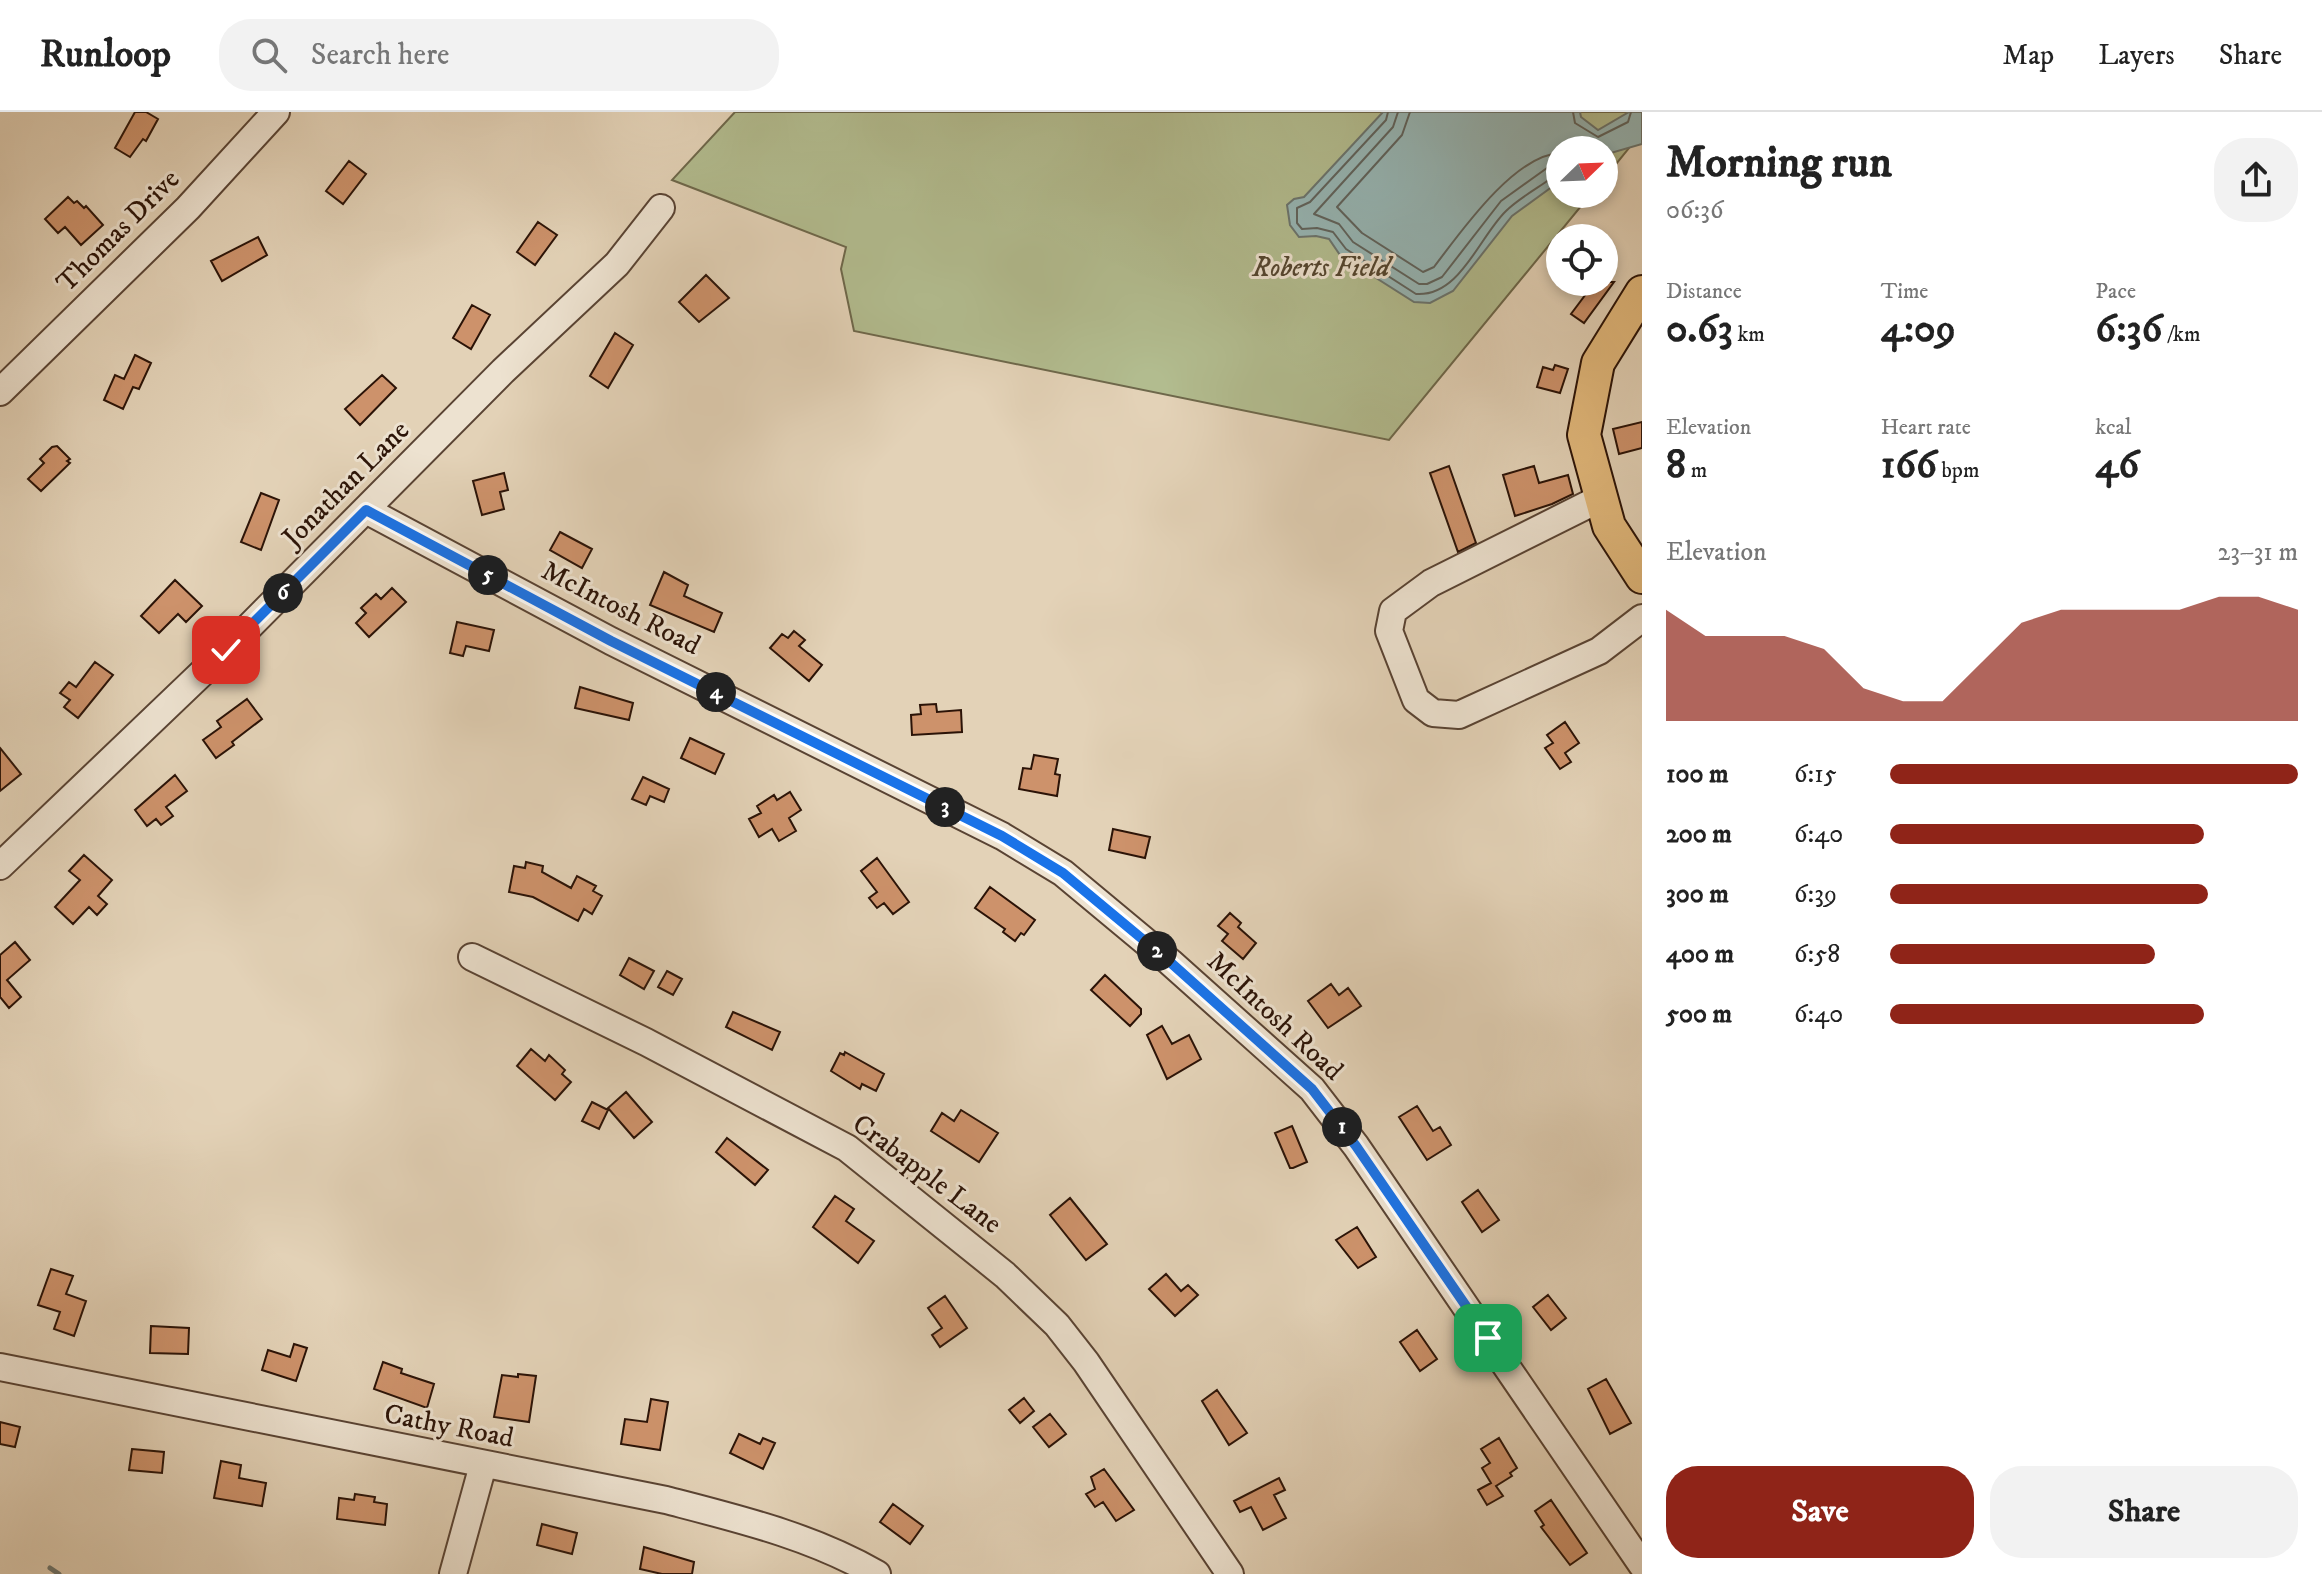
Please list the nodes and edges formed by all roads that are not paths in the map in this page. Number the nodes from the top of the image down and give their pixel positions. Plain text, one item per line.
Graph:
1 (276, 112) edge
2 (661, 208) dead end
3 (1642, 292) edge
4 (0, 392) edge
5 (1601, 498) junction
6 (366, 510) junction
7 (1642, 577) edge
8 (1642, 618) edge
9 (0, 866) edge
10 (472, 957) dead end
11 (0, 1367) edge
12 (483, 1465) junction
13 (1642, 1565) edge
14 (453, 1574) edge
15 (877, 1574) edge
16 (1230, 1574) edge

1 - 4 street, Thomas Drive
2 - 6 street, Jonathan Lane
3 - 5 main road
5 - 7 main road
5 - 8 street
6 - 9 street, Jonathan Lane
6 - 13 street, McIntosh Road
10 - 16 street, Crabapple Lane
11 - 12 street, Cathy Road
12 - 14 street
12 - 15 street, Cathy Road

